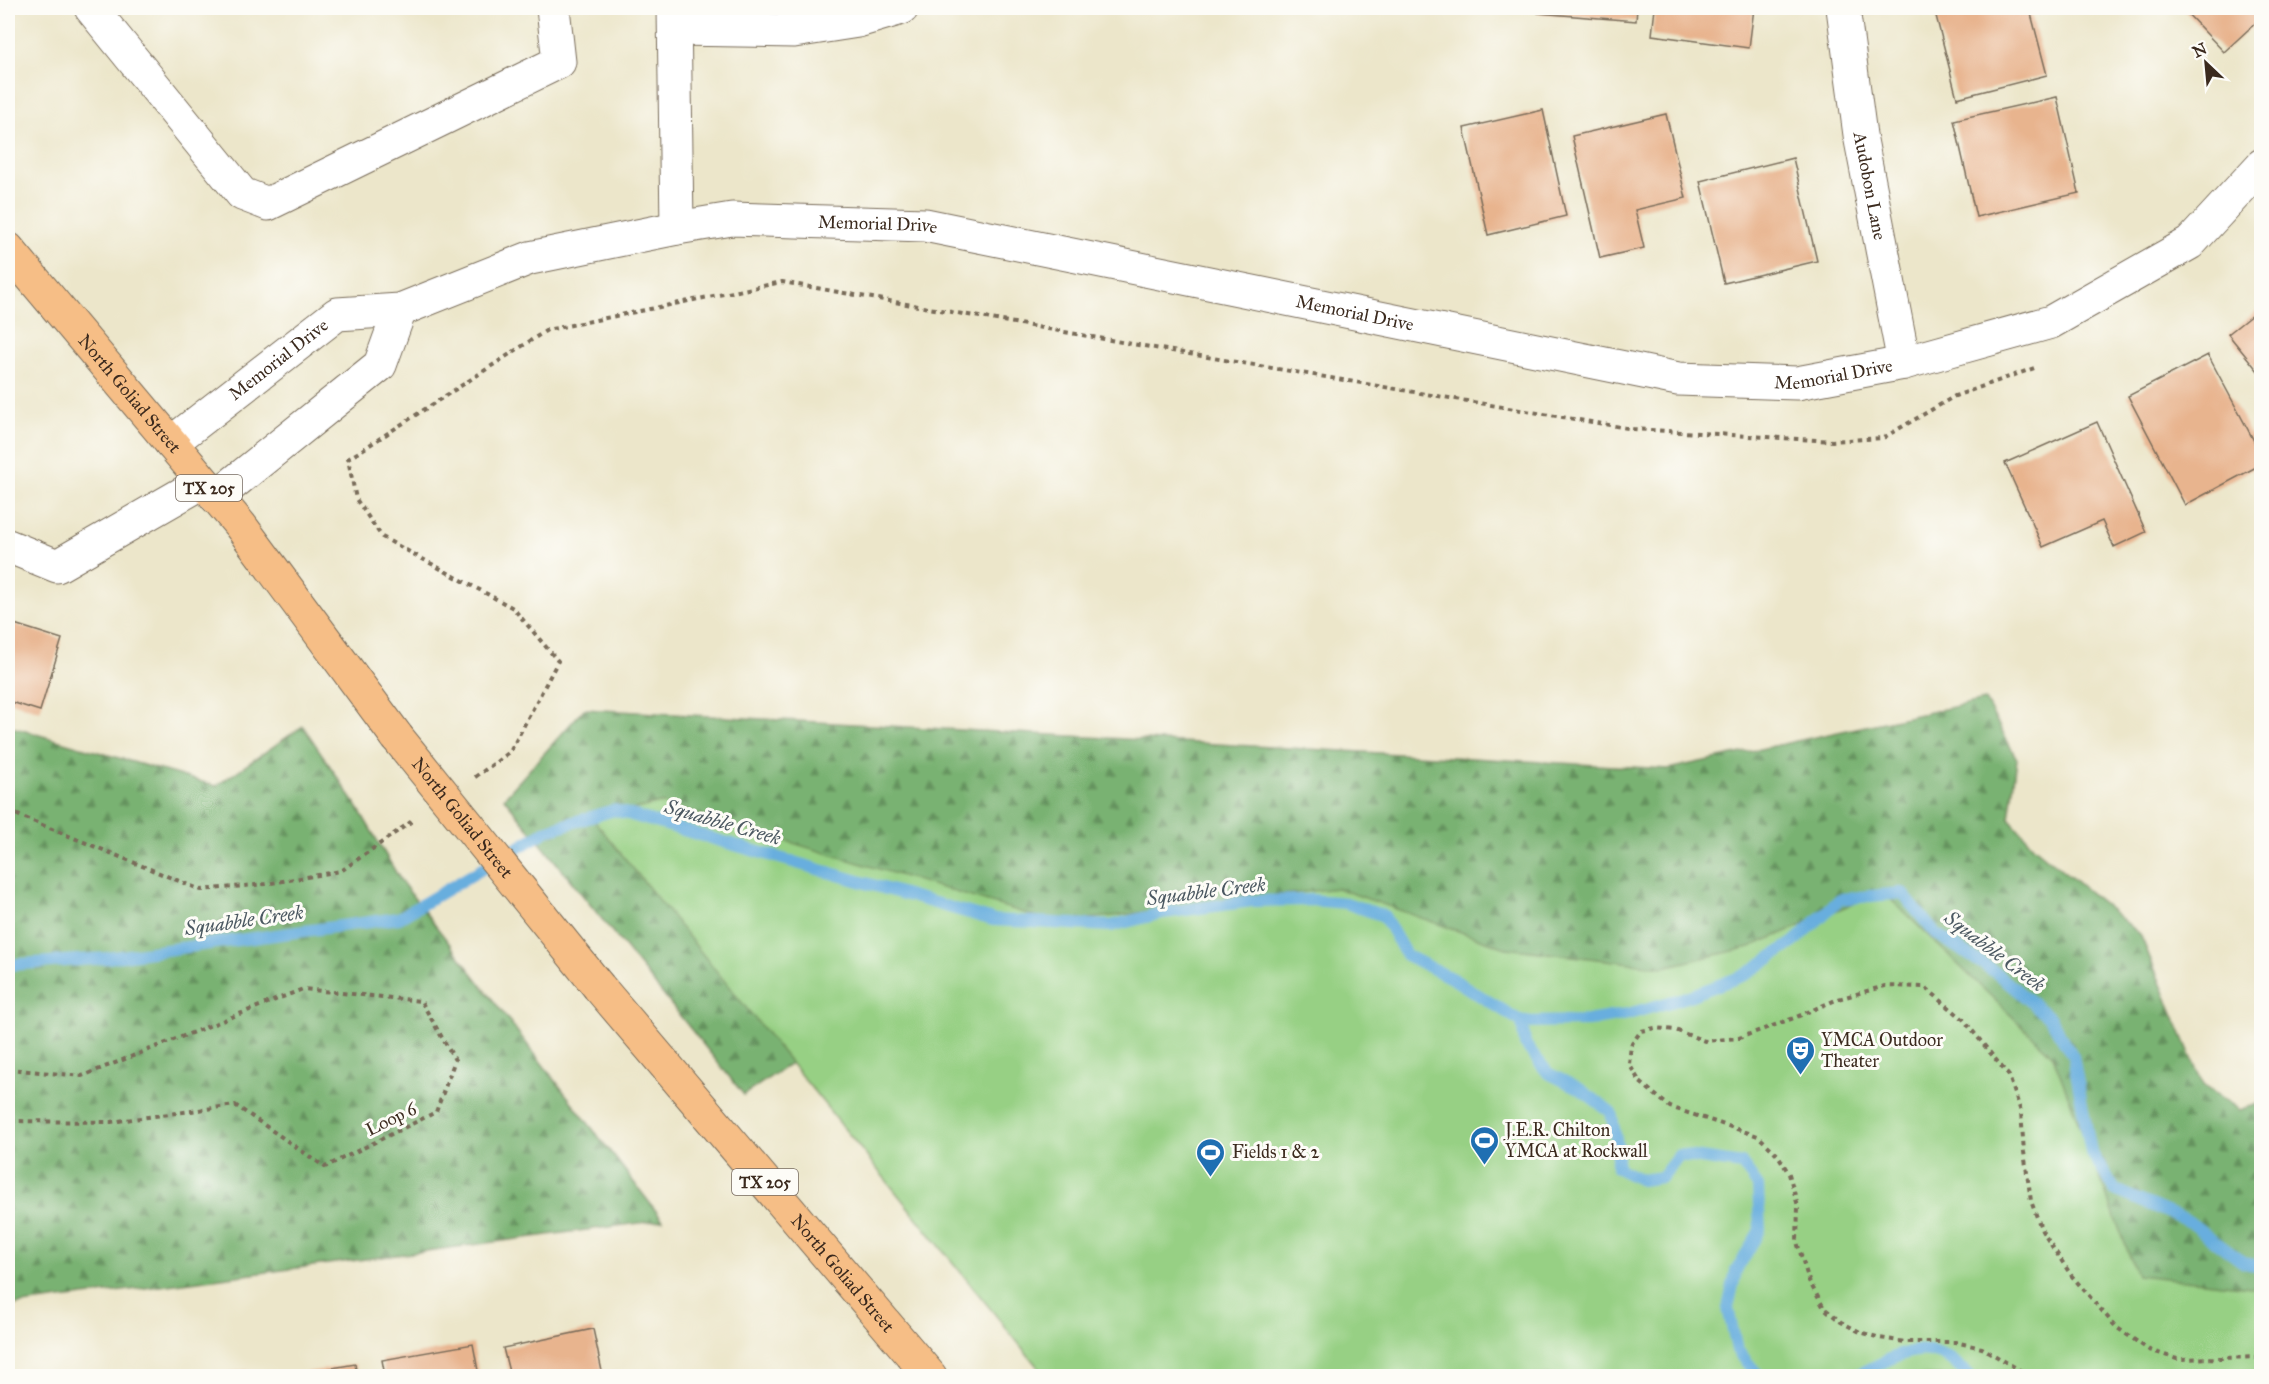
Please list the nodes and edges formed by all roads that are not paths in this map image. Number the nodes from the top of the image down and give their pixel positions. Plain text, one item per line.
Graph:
1 (91, 8) edge
2 (553, 8) edge
3 (902, 8) edge
4 (1843, 8) edge
5 (675, 18) edge
6 (2262, 165) edge
7 (677, 228) junction
8 (8, 249) edge
9 (400, 310) junction
10 (1904, 363) junction
11 (171, 443) junction
12 (210, 489) junction
13 (8, 546) edge
14 (930, 1377) edge

1 - 2 street
3 - 5 street
4 - 10 street, Audobon Lane
5 - 7 street
6 - 10 street, Memorial Drive
7 - 9 street, Memorial Drive
7 - 10 street, Memorial Drive
8 - 11 main road, North Goliad Street / TX 205
9 - 11 street, Memorial Drive
9 - 12 street
11 - 12 main road, North Goliad Street / TX 205
12 - 13 street
12 - 14 main road, North Goliad Street / TX 205, bridge

